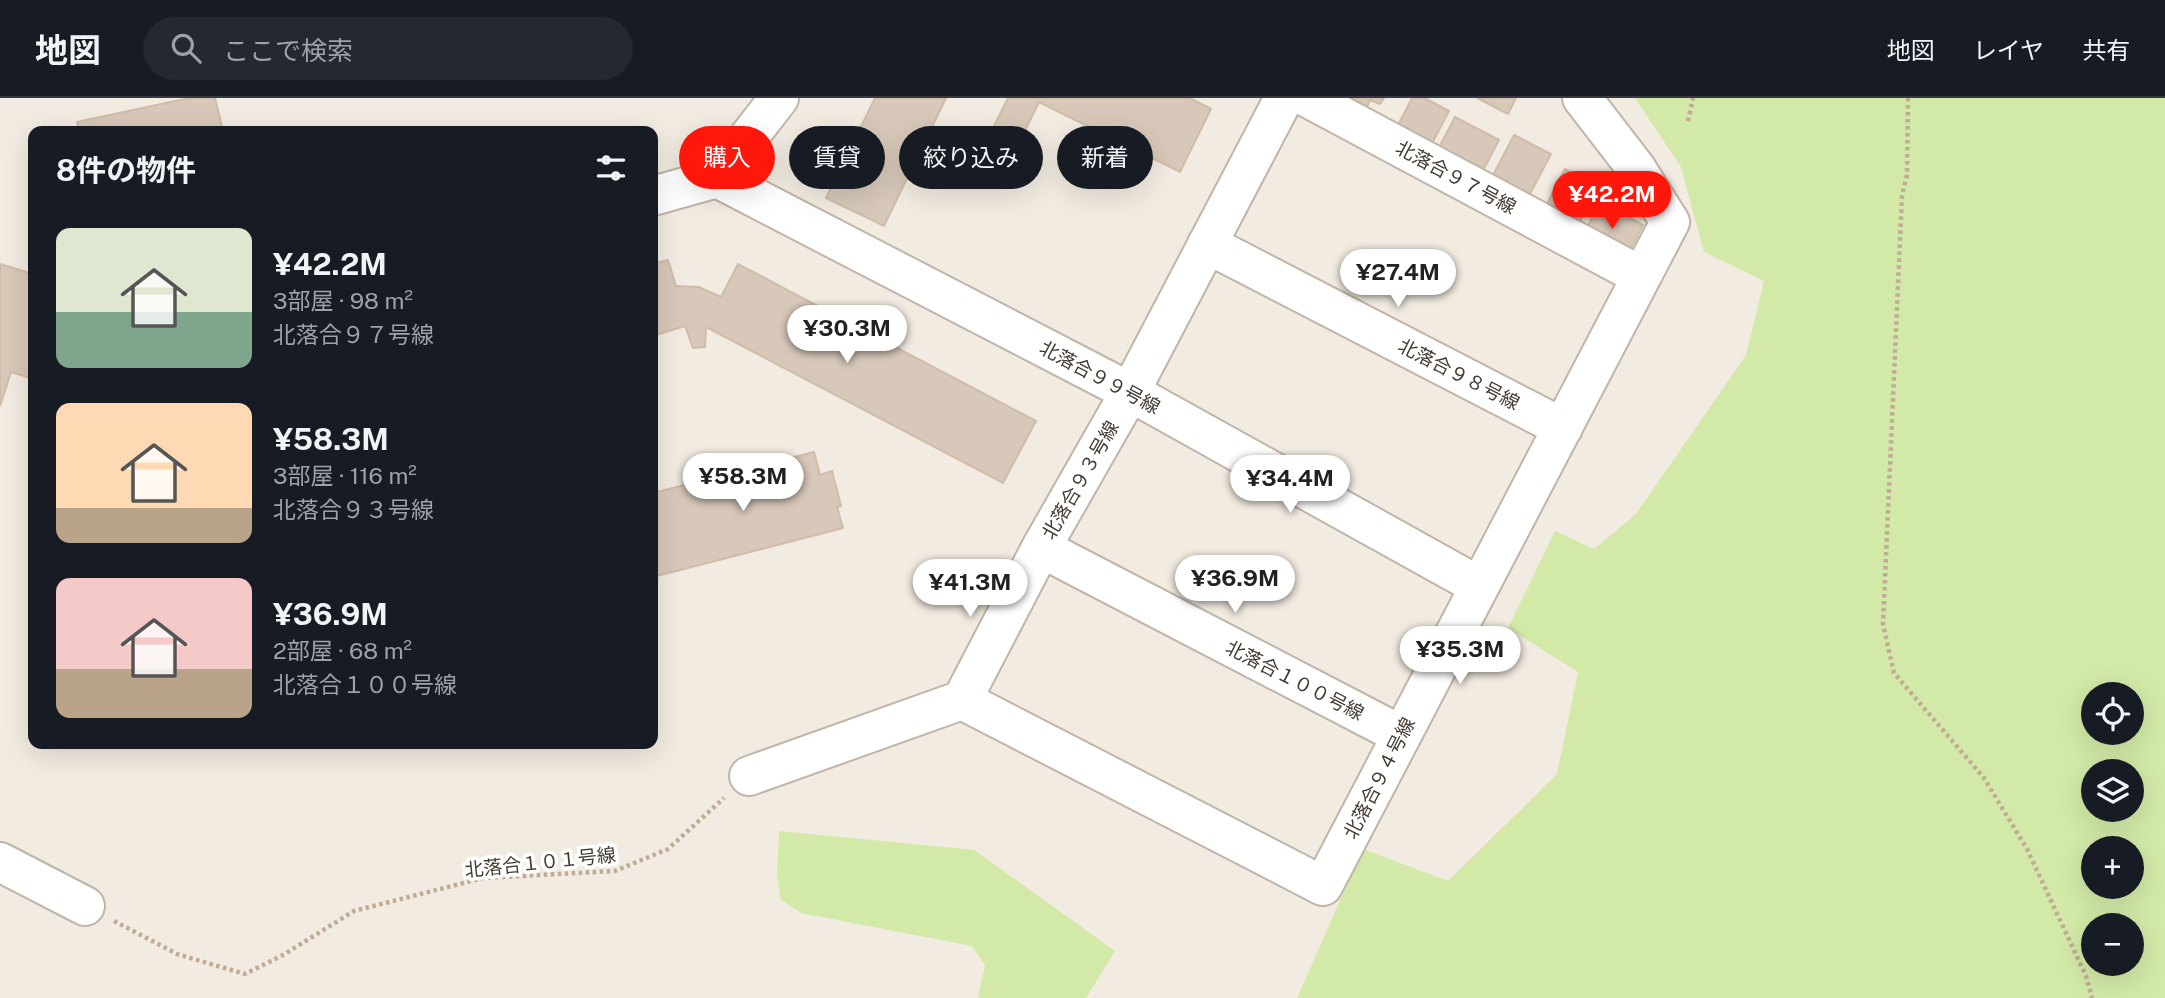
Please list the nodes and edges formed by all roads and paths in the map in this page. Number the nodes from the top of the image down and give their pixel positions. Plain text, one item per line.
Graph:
1 (779, 98) edge
2 (1284, 98) edge
3 (1308, 98) edge
4 (1582, 98) edge
5 (1693, 98) edge
6 (1908, 98) edge
7 (1688, 121) dead end
8 (757, 126) edge
9 (679, 189) edge
10 (738, 189) edge
11 (658, 195) edge
12 (1207, 244) junction
13 (1641, 276) junction
14 (1130, 392) junction
15 (1563, 428) junction
16 (1041, 548) junction
17 (1479, 586) junction
18 (962, 700) junction
19 (1401, 735) junction
20 (749, 776) joint
21 (0, 862) edge
22 (85, 906) joint
23 (2092, 998) edge

1 - 8 street
2 - 12 street, 北落合９３号線
3 - 13 street, 北落合９７号線
4 - 13 street, 北落合９４号線
5 - 7 path
6 - 23 path
9 - 11 street
10 - 14 street, 北落合９９号線
12 - 14 street, 北落合９３号線
12 - 15 street, 北落合９８号線
13 - 15 street, 北落合９４号線
14 - 16 street, 北落合９３号線
14 - 17 street, 北落合９９号線
15 - 17 street, 北落合９４号線
16 - 18 street, 北落合９３号線
16 - 19 street, 北落合１００号線
17 - 19 street, 北落合９４号線
18 - 19 street, 北落合９４号線
18 - 20 street
20 - 22 path, 北落合１０１号線
21 - 22 street

